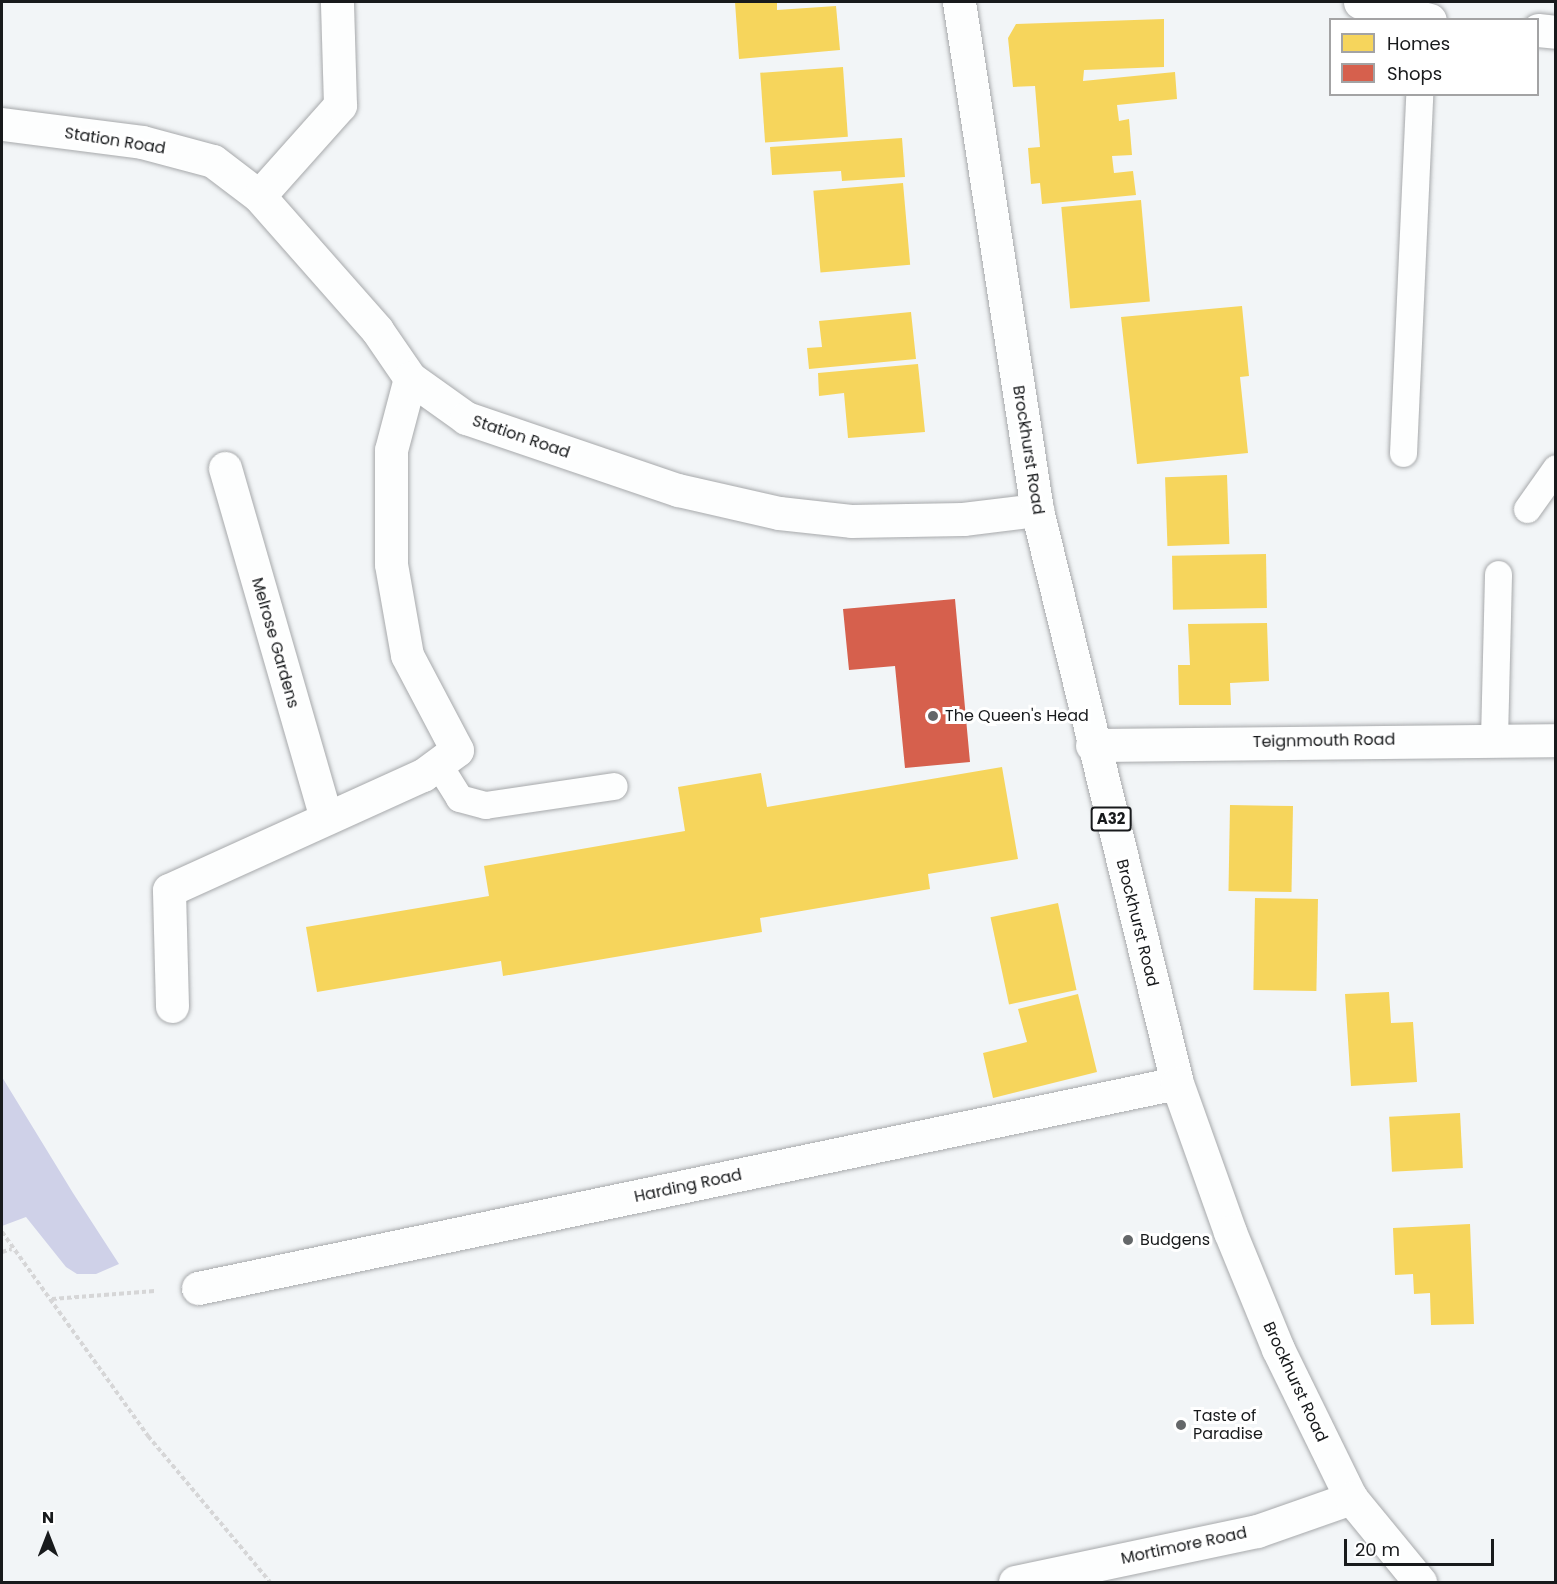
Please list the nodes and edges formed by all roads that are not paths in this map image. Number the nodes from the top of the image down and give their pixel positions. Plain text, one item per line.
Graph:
1 (337, 2) edge
2 (959, 2) edge
3 (1369, 3) edge
4 (1420, 18) edge
5 (1539, 30) edge
6 (1556, 32) edge
7 (1419, 96) edge
8 (2, 124) edge
9 (259, 196) junction
10 (410, 378) junction
11 (1403, 453) dead end
12 (225, 468) dead end
13 (1556, 468) edge
14 (1527, 509) dead end
15 (1037, 510) junction
16 (1498, 574) dead end
17 (1494, 739) junction
18 (1556, 740) edge
19 (1092, 746) junction
20 (438, 764) junction
21 (614, 786) dead end
22 (326, 818) junction
23 (172, 1006) dead end
24 (1177, 1083) junction
25 (198, 1288) road end
26 (1351, 1498) junction
27 (1014, 1582) edge
28 (1420, 1582) edge

1 - 9 street
2 - 15 street, Brockhurst Road / A32
3 - 4 street
5 - 6 street
7 - 11 lane
8 - 9 street, Station Road
9 - 10 street, Station Road
10 - 15 street, Station Road
10 - 20 street
12 - 22 street, Melrose Gardens
13 - 14 lane
15 - 19 street, Brockhurst Road / A32
16 - 17 lane
17 - 18 street, Teignmouth Road
17 - 19 street, Teignmouth Road
19 - 24 street, Brockhurst Road / A32
20 - 21 lane
20 - 22 street
22 - 23 street
24 - 25 street, Harding Road
24 - 26 street, Brockhurst Road / A32
26 - 27 street, Mortimore Road
26 - 28 street, Brockhurst Road / A32

